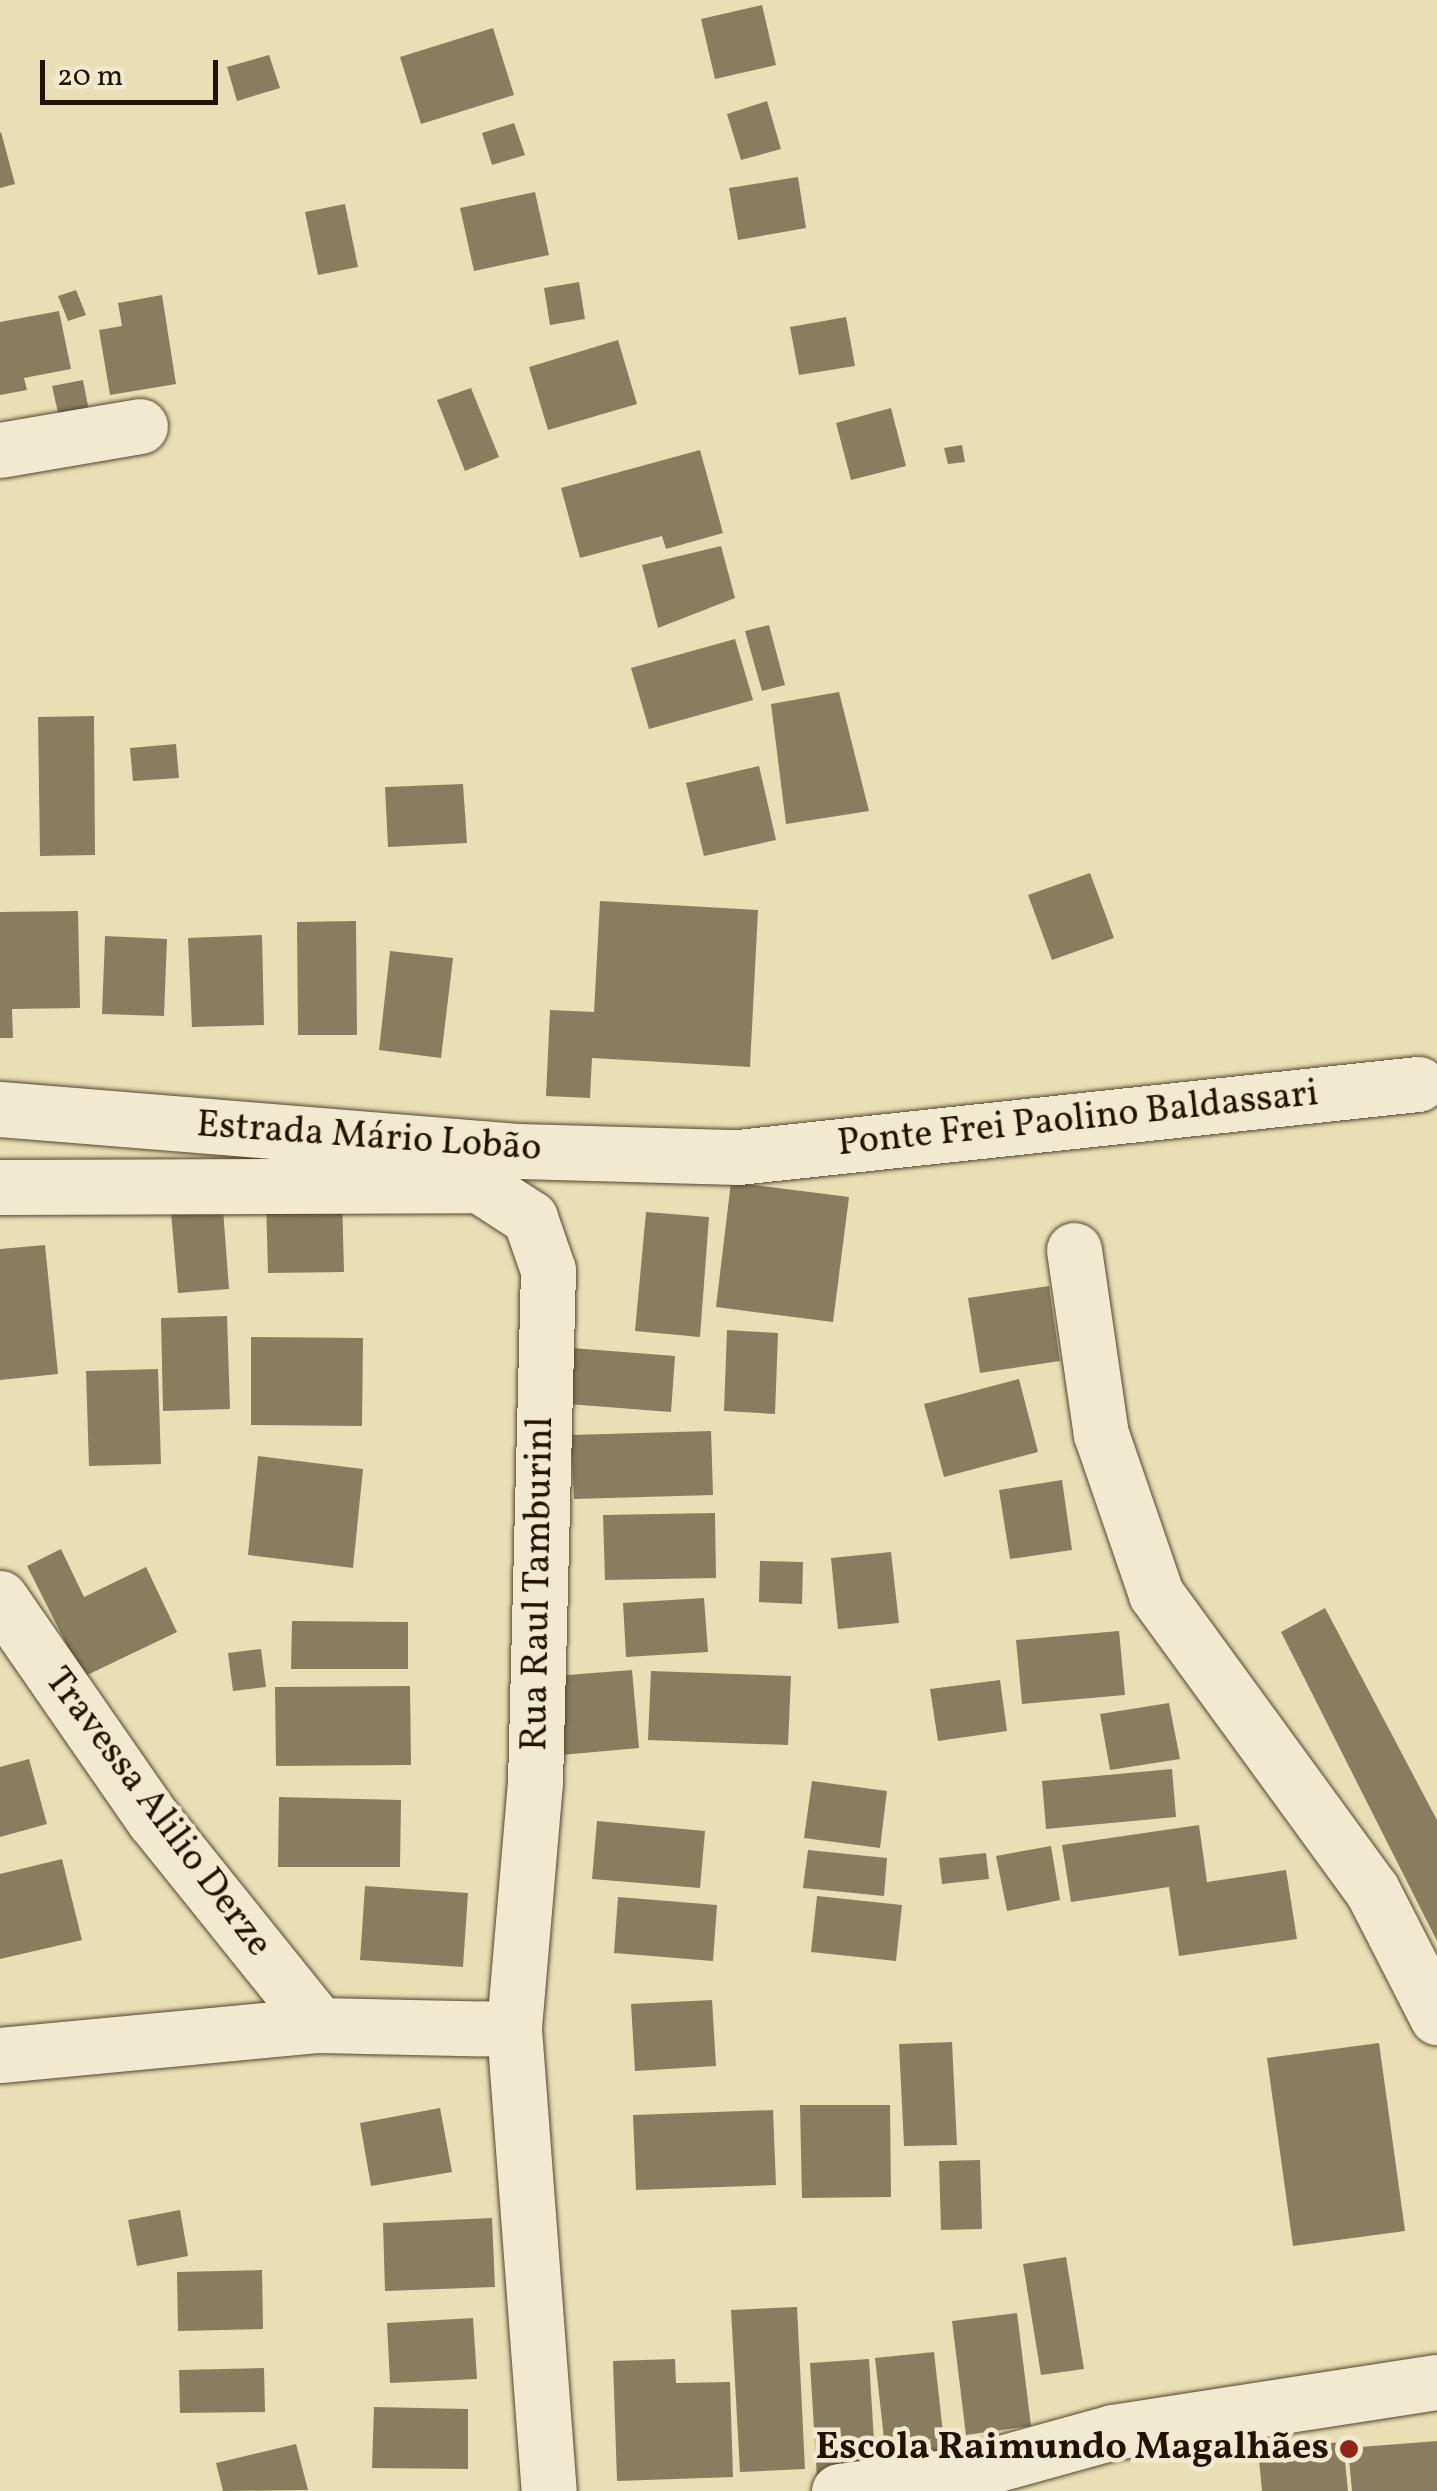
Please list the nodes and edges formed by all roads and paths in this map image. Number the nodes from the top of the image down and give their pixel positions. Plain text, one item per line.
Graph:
1 (140, 426) dead end
2 (0, 450) edge
3 (1418, 1084) dead end
4 (0, 1109) edge
5 (738, 1156) joint
6 (0, 1187) edge
7 (1074, 1250) dead end
8 (0, 1598) edge
9 (1437, 2017) edge
10 (320, 2025) junction
11 (514, 2028) junction
12 (0, 2055) edge
13 (1437, 2382) edge
14 (550, 2491) edge
15 (839, 2491) edge

1 - 2 street
3 - 5 street, Ponte Frei Paolino Baldassari
4 - 5 street, Estrada Mário Lobão
6 - 11 street, Rua Raul Tamburinl
7 - 9 street
8 - 10 street, Travessa Alilio Derze
10 - 11 street
10 - 12 street
11 - 14 street, Rua Raul Tamburinl
13 - 15 street

